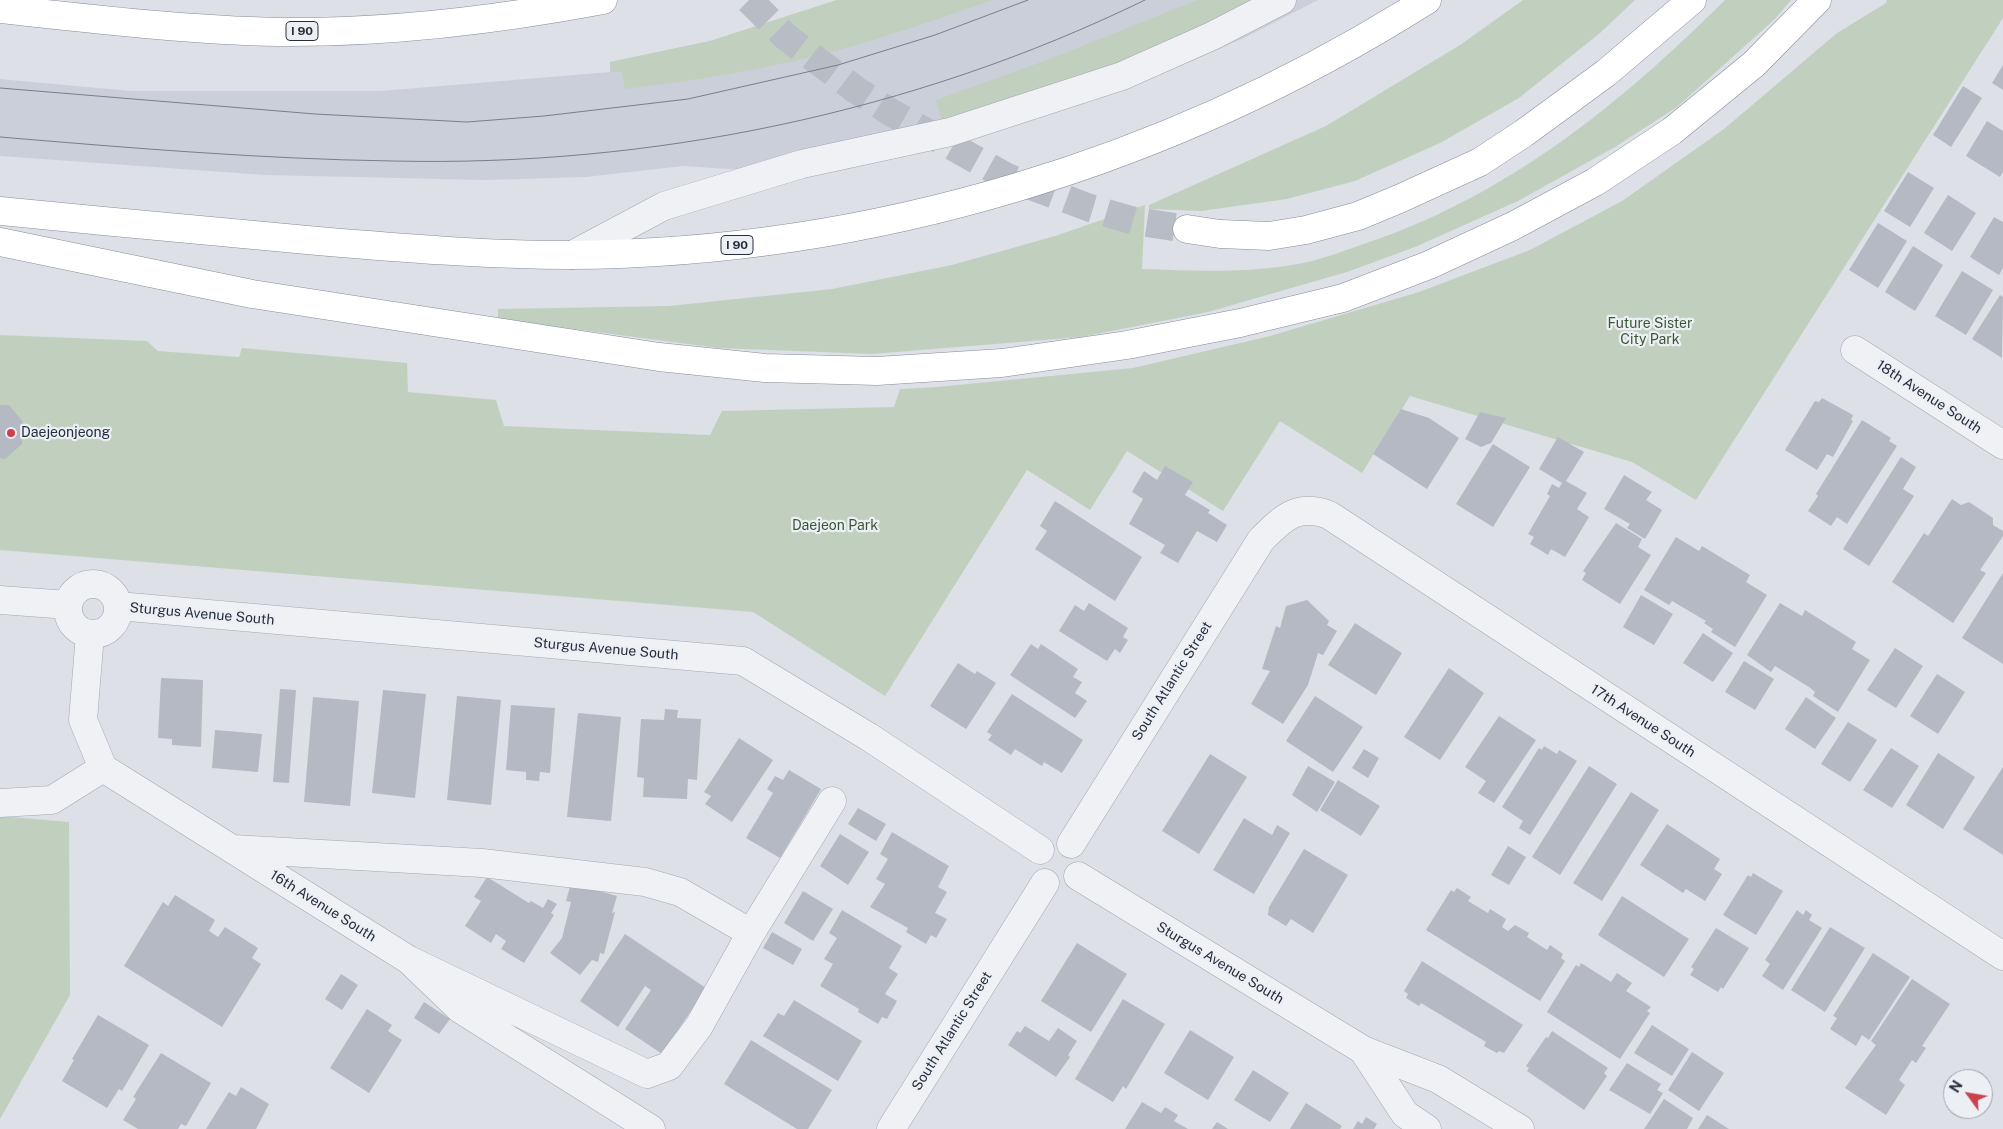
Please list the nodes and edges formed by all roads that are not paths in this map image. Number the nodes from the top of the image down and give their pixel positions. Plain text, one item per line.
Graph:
1 (603, 0) edge
2 (1282, 0) edge
3 (1427, 0) edge
4 (1692, 0) edge
5 (1817, 0) edge
6 (0, 9) edge
7 (0, 211) edge
8 (1187, 229) tunnel mouth
9 (0, 242) edge
10 (572, 255) junction
11 (1855, 350) dead end
12 (2003, 445) edge
13 (1279, 522) joint
14 (0, 600) edge
15 (68, 606) junction
16 (118, 606) junction
17 (90, 634) junction
18 (103, 768) junction
19 (832, 801) dead end
20 (0, 803) edge
21 (1071, 844) junction
22 (233, 849) junction
23 (1040, 850) junction
24 (1078, 876) junction
25 (1046, 883) junction
26 (750, 933) junction
27 (2003, 956) edge
28 (409, 960) junction
29 (1363, 1050) junction
30 (651, 1129) edge
31 (891, 1129) edge
32 (1427, 1129) edge
33 (1520, 1129) edge

1 - 6 highway, I 90
2 - 10 street
3 - 10 highway, I 90
4 - 8 highway
5 - 9 highway
7 - 10 highway, I 90
11 - 12 street, 18th Avenue South
13 - 21 street, South Atlantic Street
13 - 27 street, 17th Avenue South
14 - 15 street
15 - 16 street
15 - 17 street
16 - 17 street
16 - 23 street, Sturgus Avenue South
17 - 18 street
18 - 20 street
18 - 22 street, 16th Avenue South
19 - 26 street
21 - 23 street
21 - 24 street
22 - 26 street
22 - 28 street, 16th Avenue South
23 - 25 street
24 - 25 street
24 - 29 street, Sturgus Avenue South
25 - 31 street, South Atlantic Street
26 - 28 street
28 - 30 street, 16th Avenue South
29 - 32 street, Sturgus Avenue South
29 - 33 street, Sturgus Avenue South

